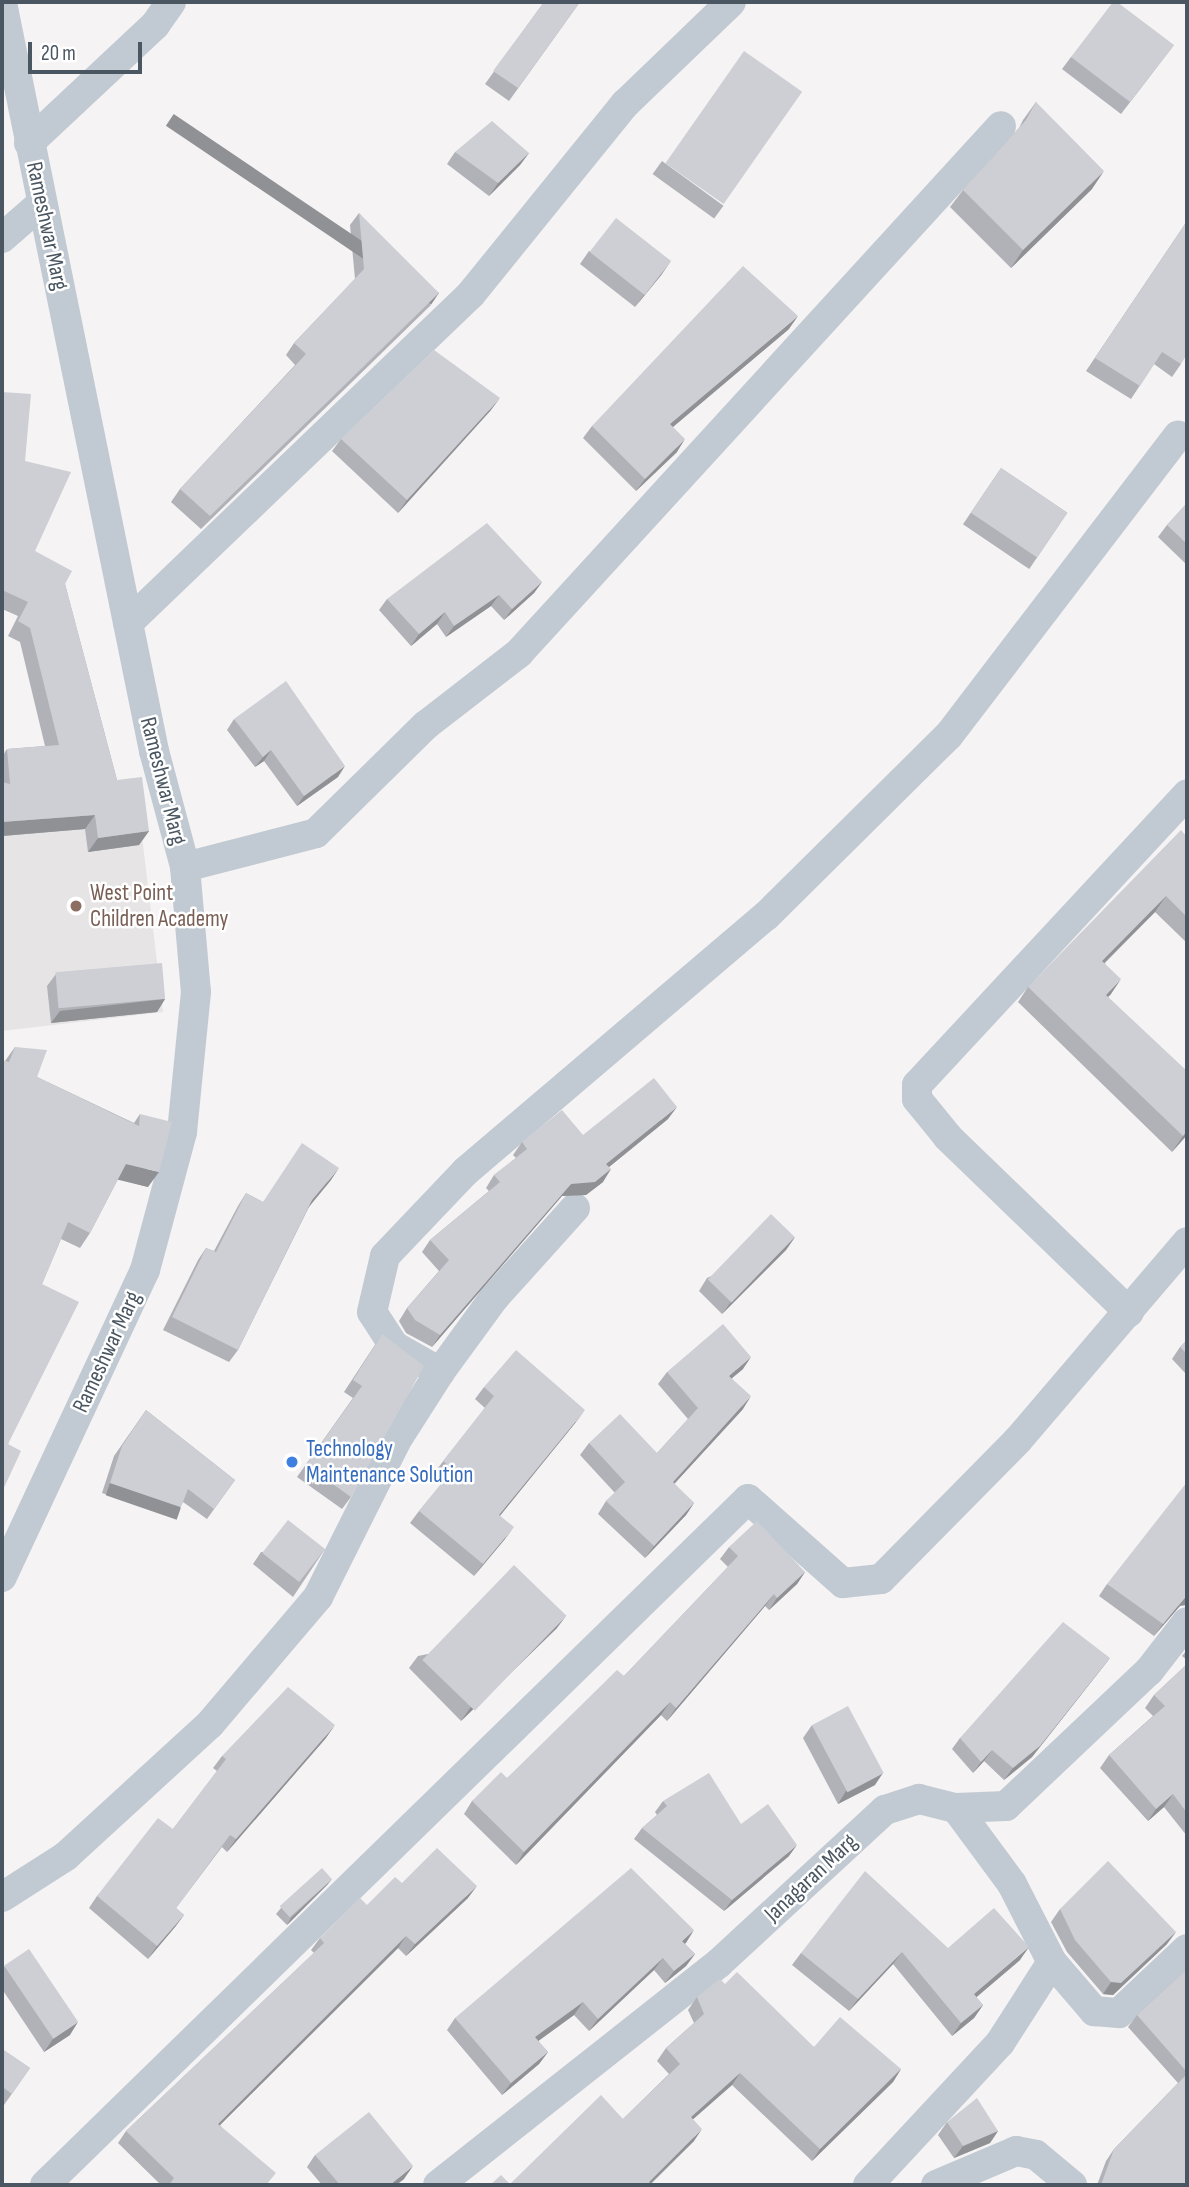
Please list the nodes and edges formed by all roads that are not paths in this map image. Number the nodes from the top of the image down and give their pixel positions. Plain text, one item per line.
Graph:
1 (171, 2) edge
2 (731, 2) edge
3 (2, 3) edge
4 (1001, 126) dead end
5 (29, 143) junction
6 (42, 203) junction
7 (2, 238) edge
8 (1184, 432) edge
9 (128, 623) junction
10 (1187, 794) edge
11 (185, 867) junction
12 (575, 1208) dead end
13 (1187, 1242) edge
14 (1129, 1312) junction
15 (440, 1372) junction
16 (2, 1577) edge
17 (1187, 1622) edge
18 (956, 1808) junction
19 (2, 1896) edge
20 (1187, 1949) edge
21 (1052, 1962) junction
22 (45, 2185) edge
23 (438, 2185) edge
24 (868, 2185) edge
25 (936, 2185) edge
26 (1072, 2185) edge

1 - 5 street
2 - 9 street
3 - 5 street, Rameshwar Marg
4 - 11 street
5 - 6 street, Rameshwar Marg
6 - 7 street
6 - 9 street, Rameshwar Marg
8 - 15 street
9 - 11 street, Rameshwar Marg
10 - 14 street
11 - 16 street, Rameshwar Marg
12 - 15 street
13 - 14 street
14 - 22 street
15 - 19 street
17 - 18 street, Janagaran Marg
18 - 21 street
18 - 23 street, Janagaran Marg
20 - 21 street
21 - 24 street
25 - 26 street

